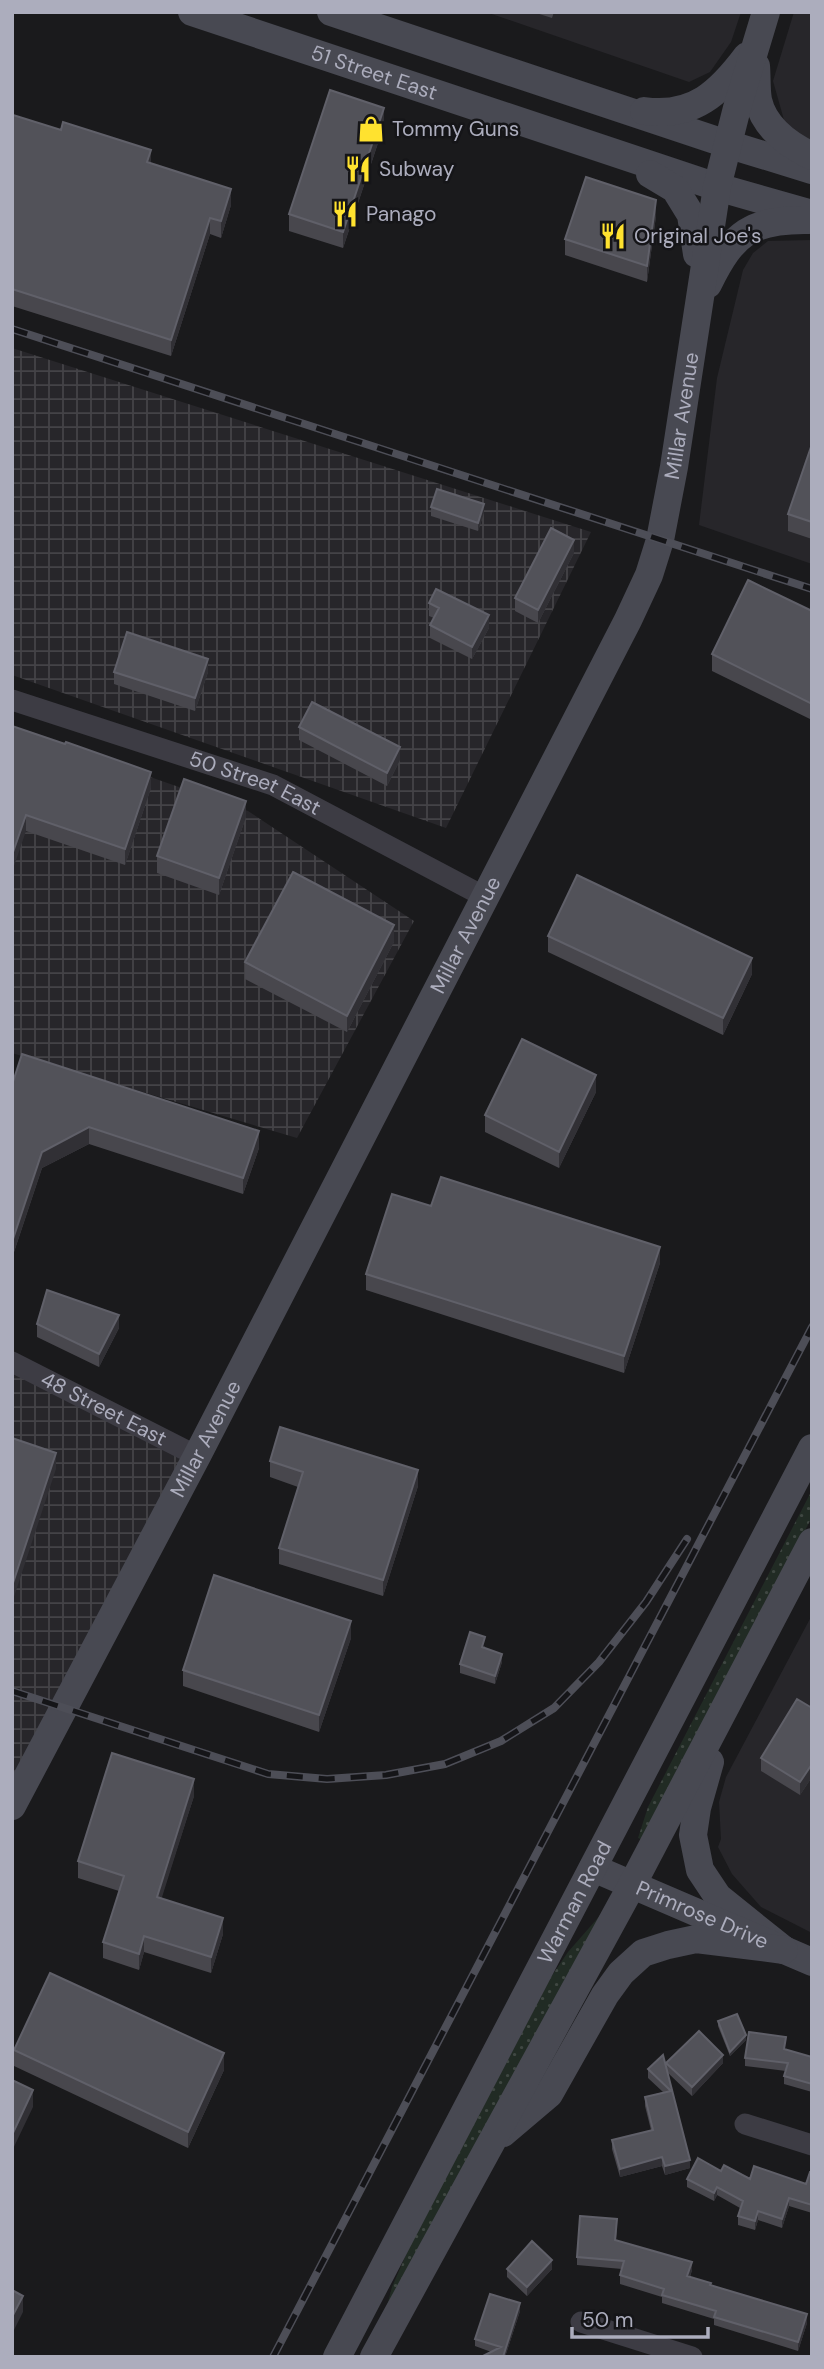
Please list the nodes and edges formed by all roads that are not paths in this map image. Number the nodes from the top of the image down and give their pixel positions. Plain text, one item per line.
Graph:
1 (192, 12) edge
2 (331, 12) edge
3 (766, 12) edge
4 (755, 46) junction
5 (610, 105) junction
6 (727, 144) junction
7 (611, 152) junction
8 (812, 156) edge
9 (812, 170) edge
10 (716, 187) junction
11 (812, 214) edge
12 (812, 220) edge
13 (699, 302) junction
14 (12, 700) edge
15 (485, 897) junction
16 (12, 1362) edge
17 (812, 1448) edge
18 (197, 1456) junction
19 (812, 1542) edge
20 (725, 1708) junction
21 (12, 1806) edge
22 (593, 1868) junction
23 (632, 1885) junction
24 (784, 1950) junction
25 (812, 1962) edge
26 (745, 2124) dead end
27 (490, 2144) junction
28 (812, 2145) edge
29 (384, 2268) junction
30 (581, 2322) dead end
31 (337, 2357) edge
32 (358, 2357) edge
33 (374, 2357) edge
34 (692, 2357) edge

1 - 7 main road, 51 Street East
2 - 5 main road, 51 Street East
3 - 4 main road, Millar Avenue
4 - 5 main road
4 - 6 main road, Millar Avenue
4 - 8 main road
5 - 6 main road, 51 Street East
6 - 9 main road, 51 Street East
6 - 10 main road, Millar Avenue
7 - 10 main road, 51 Street East
7 - 13 main road
10 - 11 main road, 51 Street East
10 - 13 main road, Millar Avenue
12 - 13 main road
13 - 15 main road, Millar Avenue
14 - 15 street, 50 Street East
15 - 18 main road, Millar Avenue
16 - 18 street, 48 Street East
17 - 22 main road, Warman Road
18 - 21 main road, Millar Avenue
19 - 20 main road, Warman Road
20 - 23 main road, Warman Road
20 - 24 main road
22 - 23 main road, Primrose Drive
22 - 29 main road, Warman Road
23 - 24 main road, Primrose Drive
23 - 27 main road, Warman Road
24 - 25 main road, Primrose Drive
24 - 27 main road
26 - 28 street
27 - 33 main road, Warman Road
29 - 31 main road, Warman Road
29 - 32 main road
30 - 34 street

